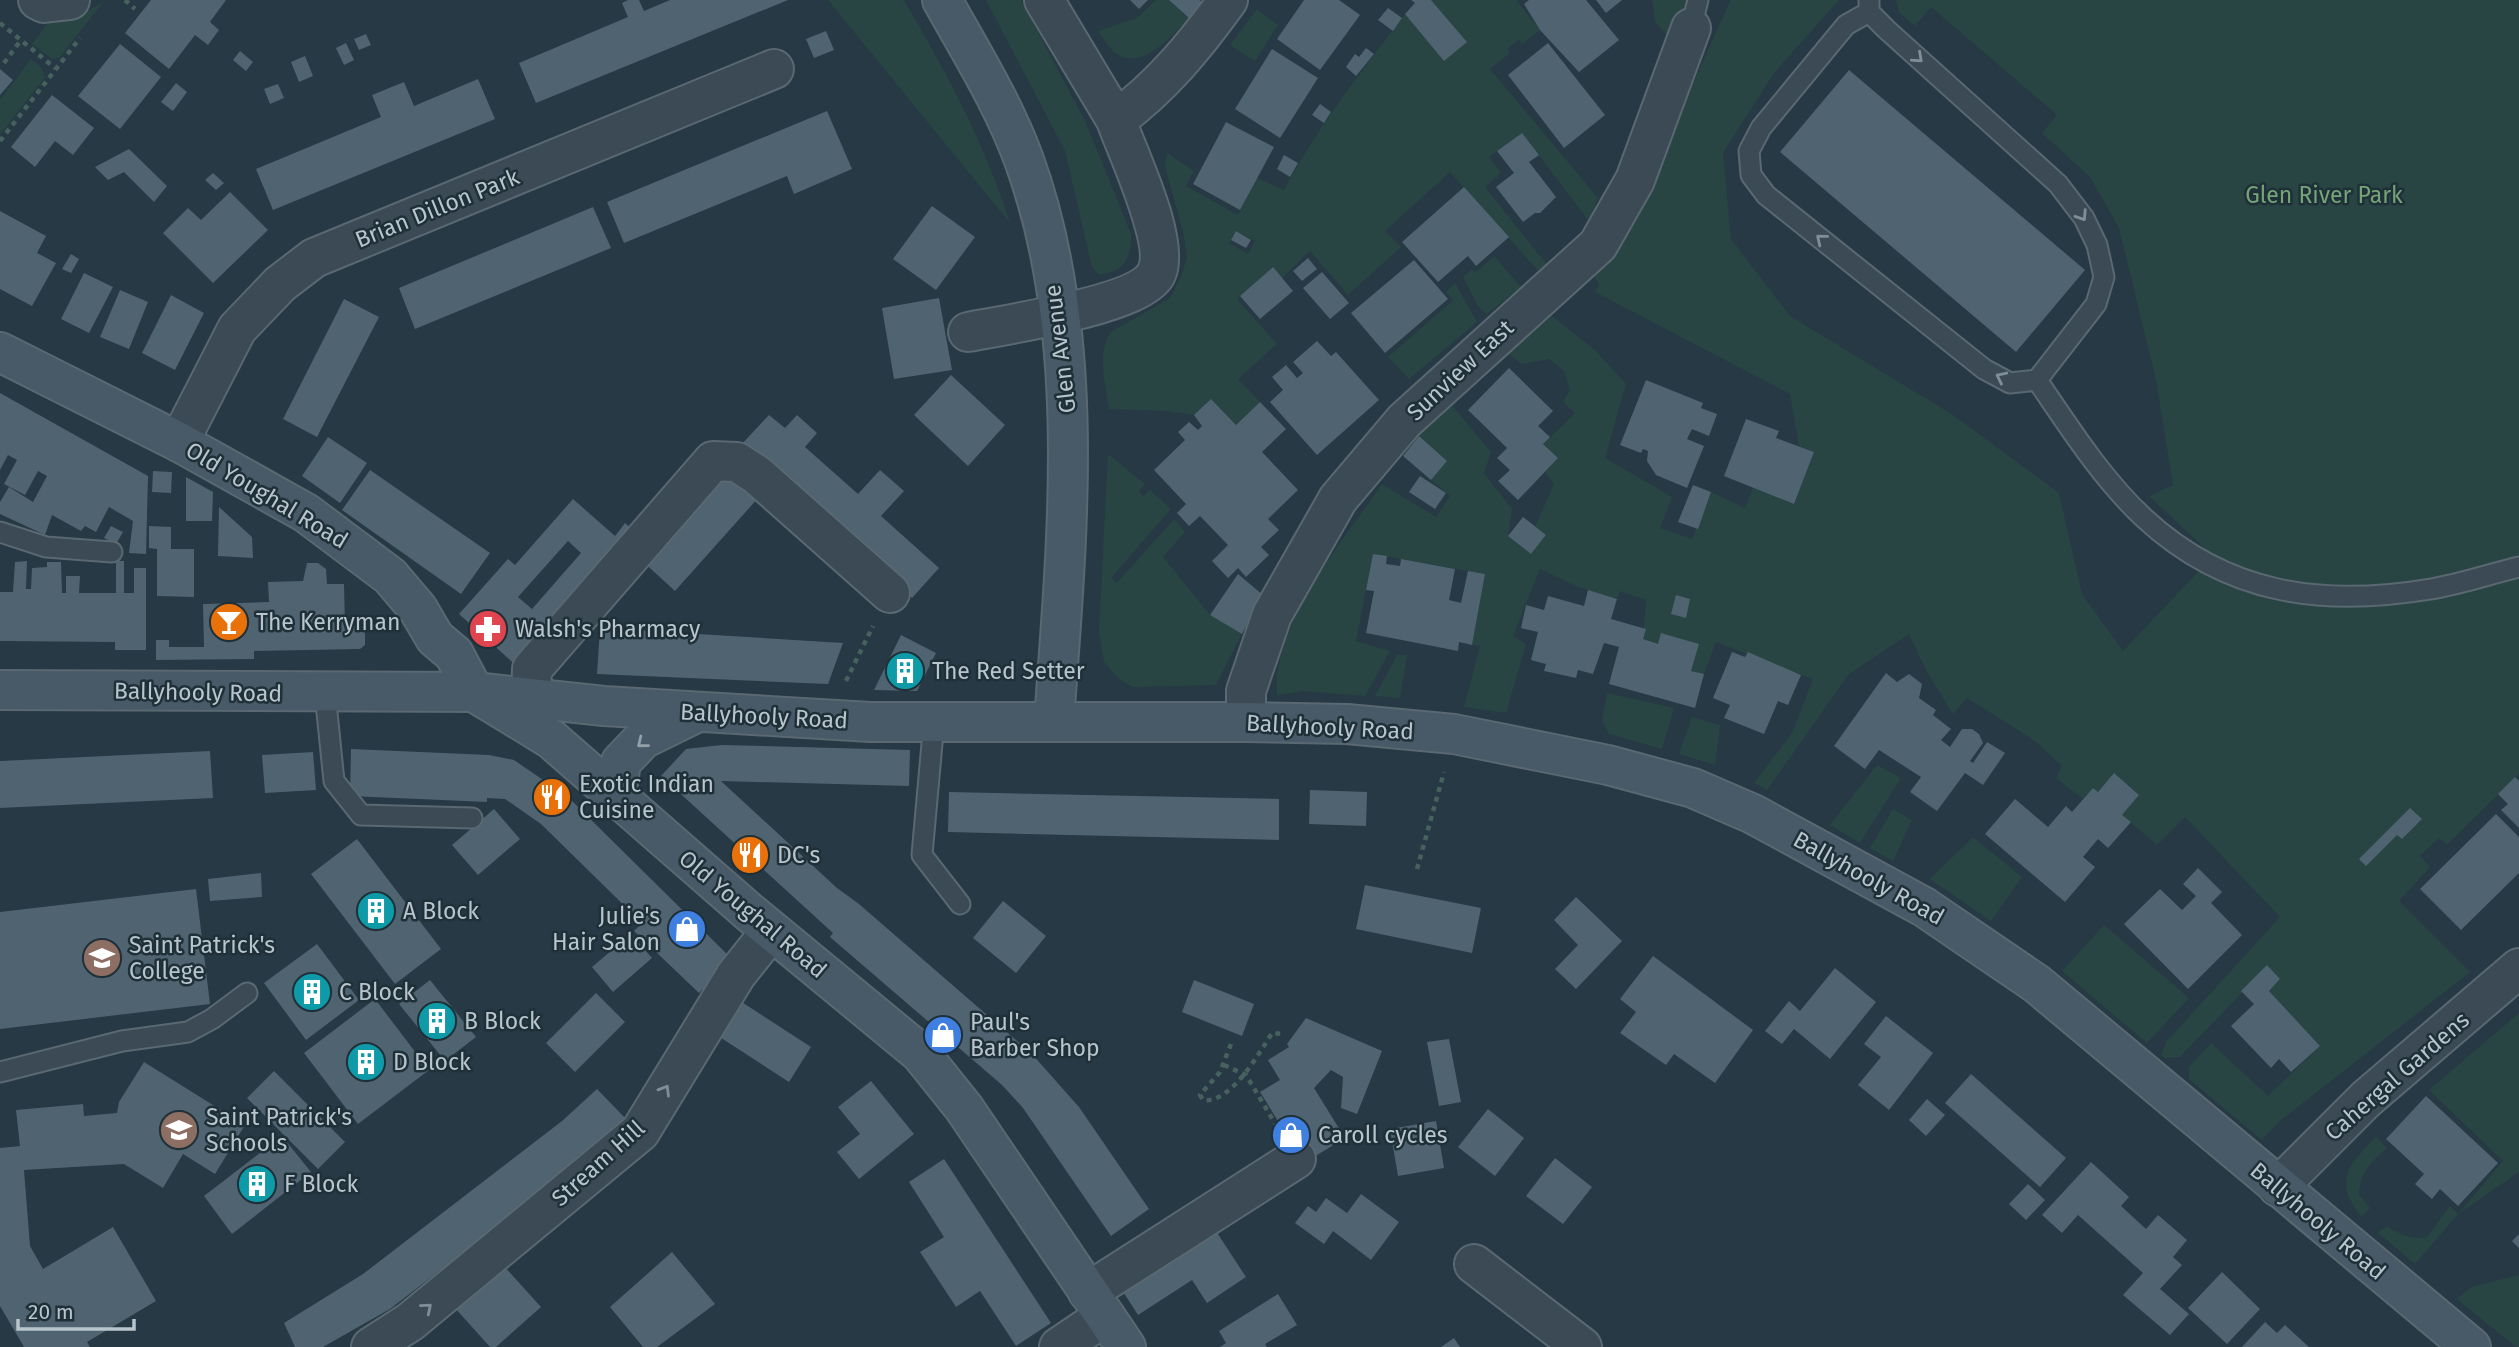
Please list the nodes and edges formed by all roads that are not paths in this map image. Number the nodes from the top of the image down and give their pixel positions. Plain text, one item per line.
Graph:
1 (38, 0) edge
2 (942, 0) edge
3 (1044, 0) edge
4 (1228, 0) edge
5 (1869, 6) edge
6 (1694, 14) edge
7 (79, 15) edge
8 (774, 69) dead end
9 (1116, 120) junction
10 (1058, 313) junction
11 (968, 332) dead end
12 (0, 352) edge
13 (2037, 380) junction
14 (179, 443) junction
15 (0, 532) edge
16 (112, 552) dead end
17 (2519, 567) edge
18 (890, 593) road end
19 (0, 690) edge
20 (474, 692) junction
21 (325, 693) junction
22 (531, 699) junction
23 (698, 712) junction
24 (934, 721) junction
25 (1054, 721) junction
26 (1246, 722) junction
27 (616, 797) junction
28 (472, 818) dead end
29 (960, 904) dead end
30 (771, 931) junction
31 (2519, 968) edge
32 (247, 993) dead end
33 (0, 1072) edge
34 (1296, 1159) road end
35 (2278, 1187) junction
36 (1474, 1264) dead end
37 (1106, 1318) edge
38 (371, 1347) edge
39 (1059, 1347) edge
40 (1582, 1347) edge
41 (2471, 1347) edge

1 - 7 street
2 - 10 main road, Glen Avenue
3 - 9 street
4 - 9 street
5 -> 13 lane
13 -> 5 lane
6 - 26 street, Sunview East
8 - 14 street, Brian Dillon Park
9 - 10 street
10 - 11 street
10 - 25 main road, Glen Avenue
12 - 14 main road, Old Youghal Road
13 - 17 lane
14 - 20 main road, Old Youghal Road
15 - 16 lane
18 - 22 street
19 - 21 main road, Ballyhooly Road
20 - 21 main road, Ballyhooly Road
20 - 22 main road, Ballyhooly Road
20 - 27 main road, Old Youghal Road
21 - 28 lane
22 - 23 main road, Ballyhooly Road
23 - 24 main road, Ballyhooly Road
23 -> 27 main road
24 - 25 main road, Ballyhooly Road
24 - 29 lane
25 - 26 main road, Ballyhooly Road
26 - 35 main road, Ballyhooly Road
27 - 30 main road, Old Youghal Road
30 - 37 main road, Old Youghal Road
38 -> 30 street, Stream Hill
31 - 35 street, Cahergal Gardens
32 - 33 lane
34 - 37 street
35 - 41 main road, Ballyhooly Road
36 - 40 street
37 - 39 street

